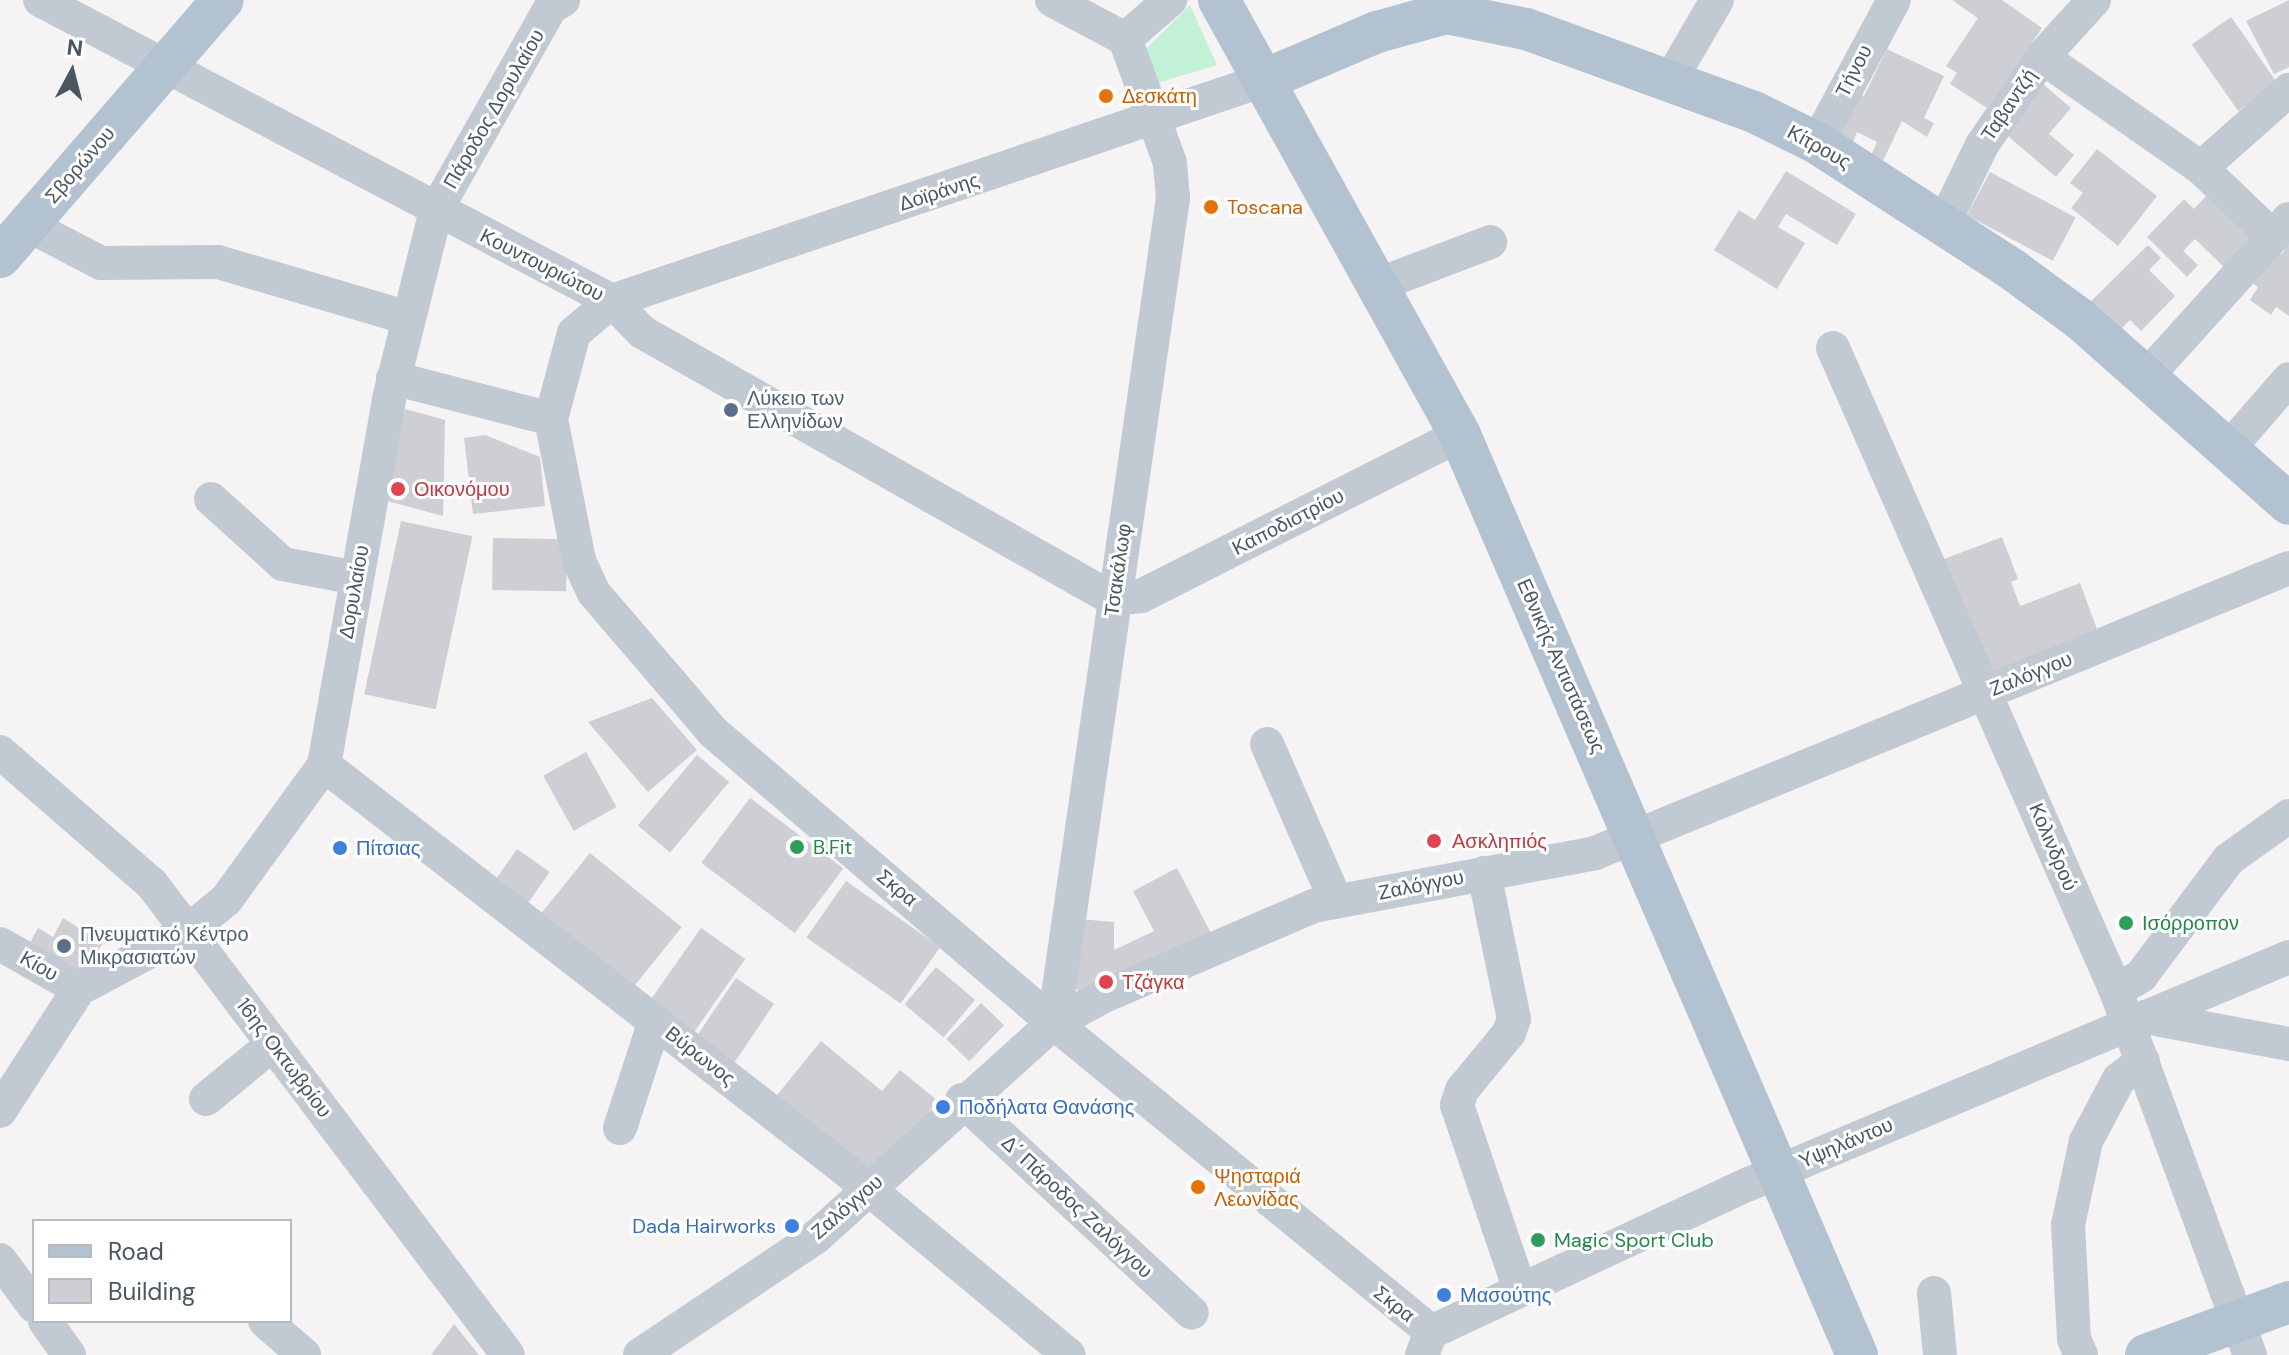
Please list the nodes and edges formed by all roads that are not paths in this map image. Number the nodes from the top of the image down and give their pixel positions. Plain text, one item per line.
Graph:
1 (40, 0) edge
2 (223, 0) edge
3 (1052, 0) edge
4 (1170, 0) edge
5 (1219, 0) edge
6 (1717, 0) edge
7 (1894, 0) edge
8 (2094, 0) edge
9 (557, 4) edge
10 (1454, 7) edge
11 (1125, 39) junction
12 (2042, 57) junction
13 (165, 67) junction
14 (1671, 79) junction
15 (1264, 80) junction
16 (2289, 90) edge
17 (1153, 121) junction
18 (1817, 143) junction
19 (2201, 168) junction
20 (436, 210) junction
21 (1944, 223) junction
22 (28, 225) junction
23 (2280, 227) edge
24 (1490, 242) dead end
25 (0, 257) edge
26 (1377, 285) junction
27 (612, 301) junction
28 (408, 318) junction
29 (1833, 348) dead end
30 (2146, 377) junction
31 (393, 378) junction
32 (2289, 379) edge
33 (551, 419) junction
34 (1460, 435) junction
35 (2229, 448) junction
36 (211, 499) dead end
37 (2289, 504) edge
38 (2289, 568) edge
39 (357, 578) junction
40 (1113, 599) junction
41 (1986, 693) junction
42 (1267, 744) dead end
43 (0, 752) edge
44 (324, 765) junction
45 (2289, 816) edge
46 (1635, 837) junction
47 (1484, 873) junction
48 (1336, 901) junction
49 (188, 931) junction
50 (0, 944) edge
51 (2289, 957) edge
52 (79, 989) junction
53 (2116, 991) junction
54 (1068, 1015) junction
55 (655, 1021) junction
56 (2137, 1021) junction
57 (273, 1044) junction
58 (2289, 1044) edge
59 (2143, 1061) junction
60 (206, 1099) dead end
61 (962, 1100) junction
62 (0, 1111) edge
63 (620, 1128) dead end
64 (1777, 1171) junction
65 (870, 1189) junction
66 (0, 1260) edge
67 (1520, 1290) junction
68 (1934, 1293) dead end
69 (2289, 1302) edge
70 (32, 1303) edge
71 (1192, 1313) dead end
72 (46, 1323) edge
73 (267, 1323) edge
74 (2242, 1336) edge
75 (1426, 1344) edge
76 (69, 1355) edge
77 (304, 1355) edge
78 (508, 1355) edge
79 (640, 1355) edge
80 (1069, 1355) edge
81 (1857, 1355) edge
82 (1940, 1355) edge
83 (2081, 1355) edge
84 (2146, 1355) edge

1 - 13 street, Κουντουριώτου
2 - 13 main road, Σβορώνου
3 - 11 street
4 - 11 street
5 - 15 main road, Εθνικής Αντιστάσεως
6 - 14 street
7 - 18 street, Τήνου
8 - 12 street, Ταβαντζή
9 - 20 street, Πάροδος Δορυλαίου
10 - 14 main road, Κίτρους
10 - 15 main road, Κίτρους
11 - 17 street, Τσακάλωφ
12 - 19 street
12 - 21 street, Ταβαντζή
13 - 20 street, Κουντουριώτου
13 - 22 main road, Σβορώνου
14 - 18 main road, Κίτρους
15 - 17 street, Δοϊράνης
15 - 26 main road, Εθνικής Αντιστάσεως
16 - 19 street
17 - 27 street, Δοϊράνης
17 - 40 street, Τσακάλωφ
18 - 21 main road, Κίτρους
19 - 23 street
20 - 27 street, Κουντουριώτου
20 - 28 street, Δορυλαίου
21 - 30 main road, Κίτρους
22 - 25 main road, Σβορώνου
22 - 28 street
23 - 30 street
24 - 26 street
26 - 34 main road, Εθνικής Αντιστάσεως
27 - 33 street, Σκρα
27 - 40 street, Κουντουριώτου
28 - 31 street, Δορυλαίου
29 - 41 street, Κολινδρού
30 - 35 main road, Κίτρους
31 - 33 street
31 - 39 street, Δορυλαίου
32 - 35 street
33 - 54 street, Σκρα
34 - 40 street, Καποδιστρίου
34 - 46 main road, Εθνικής Αντιστάσεως
35 - 37 main road, Κίτρους
36 - 39 street
38 - 41 street, Ζαλόγγου
39 - 44 street, Δορυλαίου
40 - 54 street, Τσακάλωφ
41 - 46 street, Ζαλόγγου
41 - 53 street, Κολινδρού
42 - 48 street
43 - 49 street, 16ης Οκτωβρίου
44 - 49 street, Δορυλαίου
44 - 55 street, Βύρωνος
45 - 53 street
46 - 47 street, Ζαλόγγου
46 - 64 main road, Εθνικής Αντιστάσεως
47 - 48 street, Ζαλόγγου
47 - 67 street
48 - 54 street, Ζαλόγγου
49 - 52 street, Δορυλαίου
49 - 57 street, 16ης Οκτωβρίου
50 - 52 street, Κίου
51 - 56 street, Υψηλάντου
52 - 62 street
53 - 56 street, Κολινδρού
54 - 61 street, Ζαλόγγου
54 - 75 street, Σκρα
55 - 63 street
55 - 65 street, Βύρωνος
56 - 58 street
56 - 59 street, Κολινδρού
56 - 64 street, Υψηλάντου
57 - 60 street
57 - 78 street, 16ης Οκτωβρίου
59 - 74 street, Κολινδρού
59 - 83 street
61 - 65 street, Ζαλόγγου
61 - 71 street, Δ΄ Πάροδος Ζαλόγγου
64 - 67 street, Υψηλάντου
64 - 81 main road, Εθνικής Αντιστάσεως
65 - 79 street, Ζαλόγγου
65 - 80 street, Βύρωνος
66 - 70 street
67 - 75 street, Υψηλάντου
68 - 82 street
69 - 74 main road
72 - 76 street
73 - 77 street
74 - 84 main road

